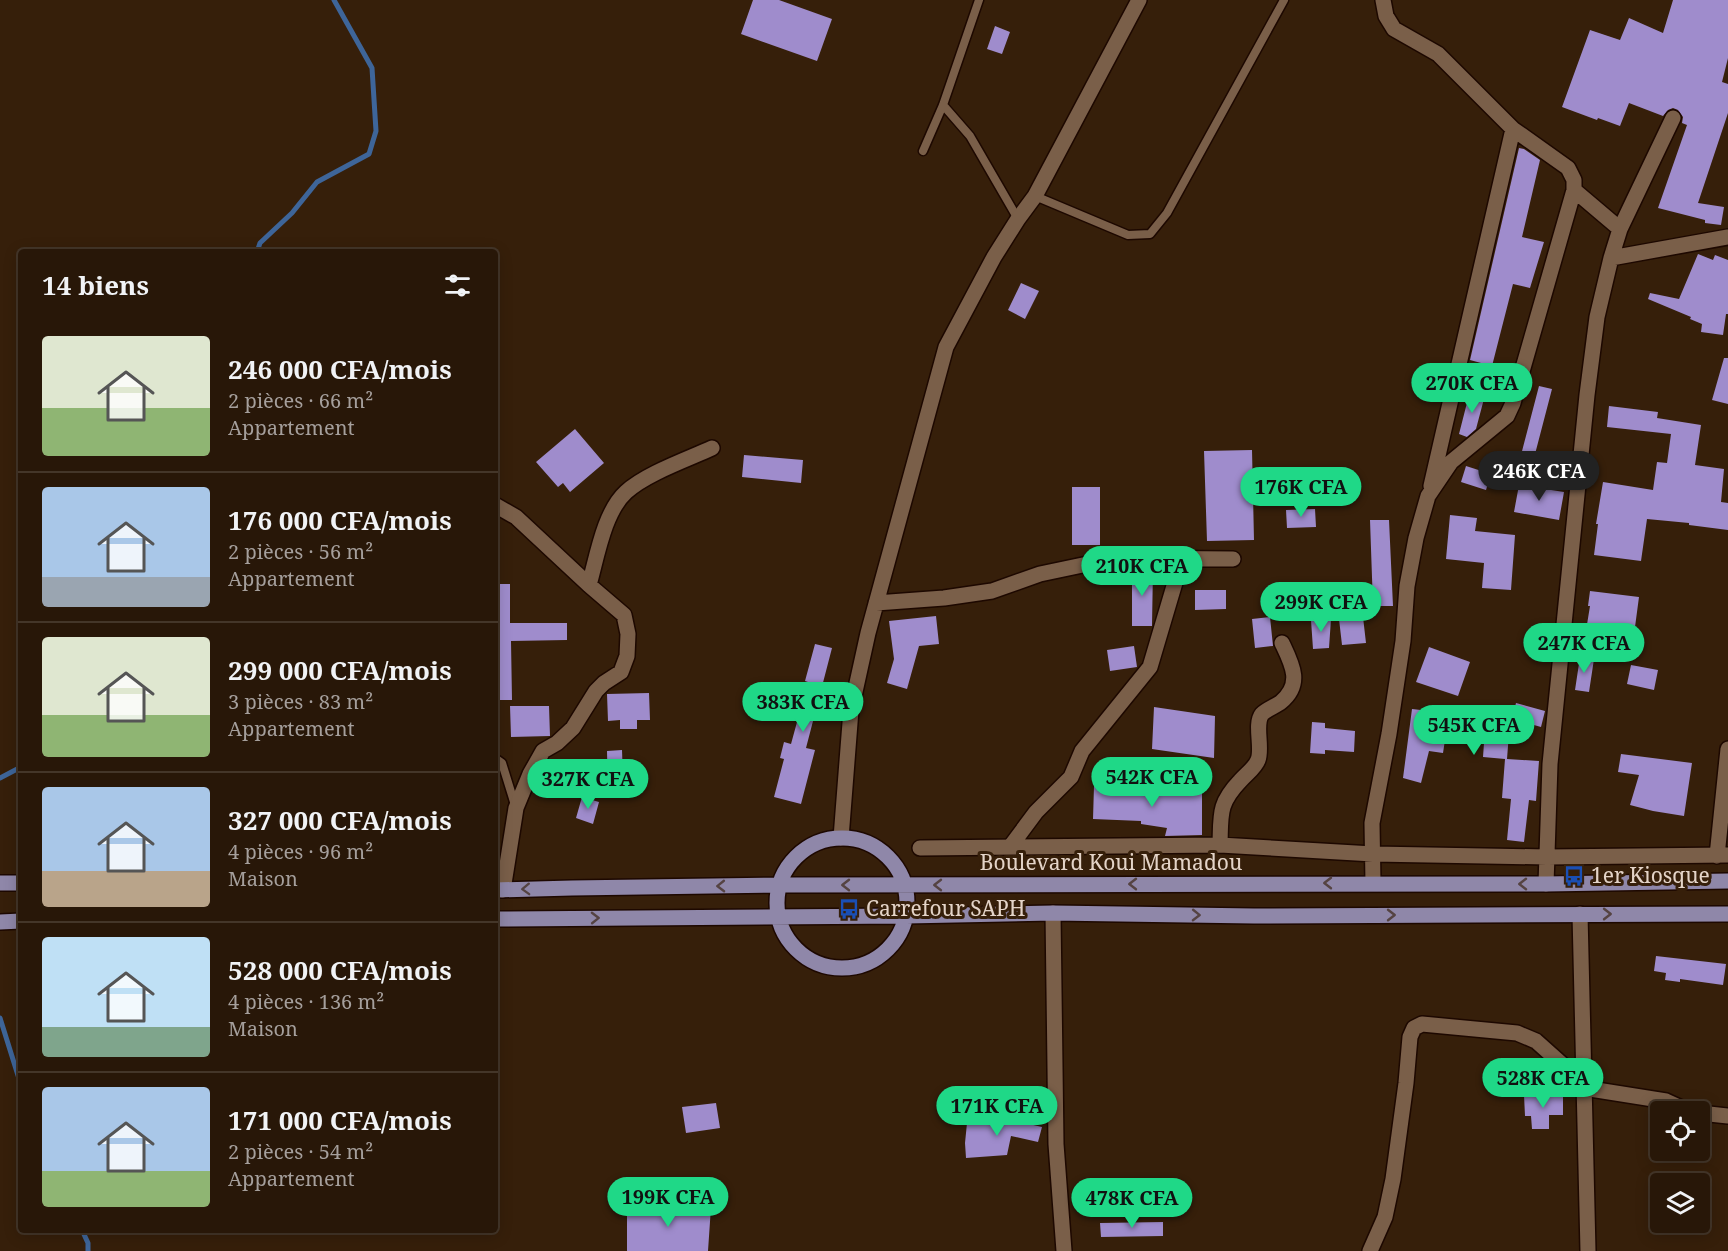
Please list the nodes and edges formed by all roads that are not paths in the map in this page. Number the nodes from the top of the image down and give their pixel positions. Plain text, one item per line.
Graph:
1 (979, 0) edge
2 (1139, 0) edge
3 (1284, 0) edge
4 (1383, 0) edge
5 (943, 105) junction
6 (1673, 118) dead end
7 (1513, 129) junction
8 (923, 151) dead end
9 (1574, 190) junction
10 (1035, 196) junction
11 (1018, 219) junction
12 (1620, 229) junction
13 (1728, 237) edge
14 (1611, 258) junction
15 (712, 448) dead end
16 (1428, 496) junction
17 (498, 507) edge
18 (1182, 559) junction
19 (1233, 559) dead end
20 (589, 585) junction
21 (876, 603) junction
22 (1282, 643) dead end
23 (1728, 749) edge
24 (498, 760) edge
25 (516, 808) junction
26 (841, 838) junction
27 (1220, 845) junction
28 (1010, 847) junction
29 (920, 848) dead end
30 (1372, 854) junction
31 (1547, 856) junction
32 (1723, 856) edge
33 (1728, 881) edge
34 (0, 883) edge
35 (18, 883) edge
36 (1373, 883) junction
37 (905, 884) junction
38 (1546, 884) junction
39 (780, 885) junction
40 (499, 890) edge
41 (1053, 914) junction
42 (1580, 914) junction
43 (1728, 914) edge
44 (778, 916) junction
45 (906, 916) junction
46 (498, 919) edge
47 (18, 921) edge
48 (0, 922) edge
49 (1584, 1086) junction
50 (1666, 1101) edge
51 (1710, 1114) edge
52 (1728, 1116) edge
53 (1064, 1251) edge
54 (1370, 1251) edge
55 (1588, 1251) edge

1 - 5 lane
2 - 10 street
3 - 10 lane
4 - 7 street
5 - 8 lane
5 - 11 lane
6 - 12 street
7 - 9 street
7 - 16 street
9 - 12 street
9 - 16 street
10 - 11 street
11 - 21 street
12 - 14 street
13 - 14 street
14 - 31 street
15 - 20 street
16 - 30 street
17 - 20 street
18 - 19 street
18 - 21 street
18 - 28 street
20 - 25 street
21 - 26 street
22 - 27 street
23 - 32 street
24 - 25 lane
25 - 40 street
26 - 37 main road
26 - 39 main road
27 - 28 street
27 - 30 street
28 - 29 street
30 - 31 street
30 - 36 street
31 - 32 street
31 - 38 street
33 - 38 main road, Boulevard Koui Mamadou
34 - 35 main road
36 -> 37 main road, Boulevard Koui Mamadou
38 -> 36 main road, Boulevard Koui Mamadou
37 -> 39 main road, Boulevard Koui Mamadou
37 - 45 main road
39 -> 40 main road, Boulevard Koui Mamadou
39 - 44 main road
41 -> 42 main road
41 - 45 main road
41 - 53 street
42 -> 43 main road
42 - 49 street
44 - 45 main road
44 - 45 main road
46 -> 44 main road
47 - 48 main road
49 - 50 street
49 - 54 street
49 - 55 street
51 - 52 street

